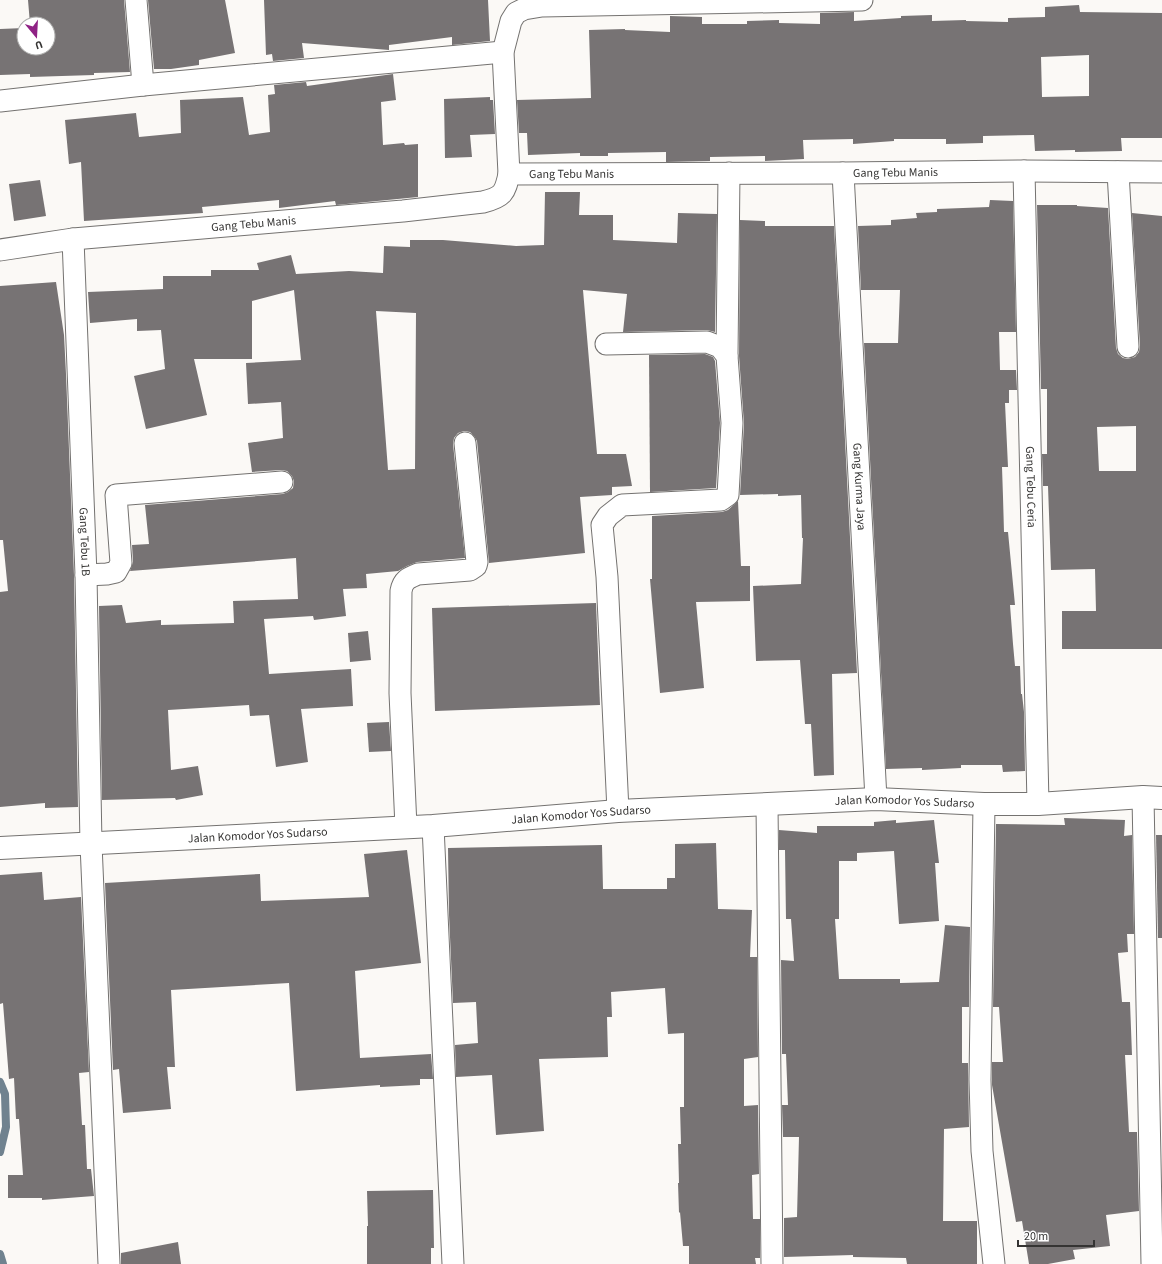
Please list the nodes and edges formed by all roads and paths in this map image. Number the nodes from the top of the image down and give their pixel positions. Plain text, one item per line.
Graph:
1 (136, 0) edge
2 (862, 0) edge
3 (503, 52) junction
4 (144, 85) junction
5 (0, 101) edge
6 (1024, 171) junction
7 (1118, 172) junction
8 (1162, 172) edge
9 (729, 173) junction
10 (843, 173) junction
11 (509, 174) junction
12 (73, 239) junction
13 (0, 250) edge
14 (606, 344) dead end
15 (1128, 347) dead end
16 (727, 356) junction
17 (465, 443) dead end
18 (282, 482) dead end
19 (86, 575) junction
20 (1152, 797) edge
21 (876, 799) junction
22 (984, 804) junction
23 (1038, 804) junction
24 (767, 805) junction
25 (618, 811) junction
26 (433, 826) junction
27 (406, 827) junction
28 (91, 844) junction
29 (0, 848) edge
30 (109, 1264) edge
31 (453, 1264) edge
32 (772, 1264) edge
33 (994, 1264) edge
34 (1152, 1264) edge

1 - 4 street
2 - 3 street
3 - 4 street
3 - 11 street
4 - 5 street
6 - 7 street, Gang Tebu Manis
6 - 10 street, Gang Tebu Manis
6 - 23 street, Gang Tebu Ceria
7 - 8 street, Gang Tebu Manis
7 - 15 street
9 - 10 street, Gang Tebu Manis
9 - 11 street, Gang Tebu Manis
9 - 16 street
10 - 21 street, Gang Kurma Jaya
11 - 12 street, Gang Tebu Manis
12 - 13 street, Gang Tebu Manis
12 - 19 street, Gang Tebu 1B
14 - 16 street
16 - 25 street
17 - 27 street
18 - 19 street
19 - 28 street, Gang Tebu 1B
20 - 23 street, Jalan Komodor Yos Sudarso
20 - 34 street
21 - 22 street, Jalan Komodor Yos Sudarso
21 - 24 street, Jalan Komodor Yos Sudarso
22 - 23 street, Jalan Komodor Yos Sudarso
22 - 33 street
24 - 25 street, Jalan Komodor Yos Sudarso
24 - 32 street
25 - 26 street, Jalan Komodor Yos Sudarso
26 - 27 street, Jalan Komodor Yos Sudarso
26 - 31 street
27 - 28 street, Jalan Komodor Yos Sudarso
28 - 29 street, Jalan Komodor Yos Sudarso
28 - 30 street, Gang Tebu 1B

